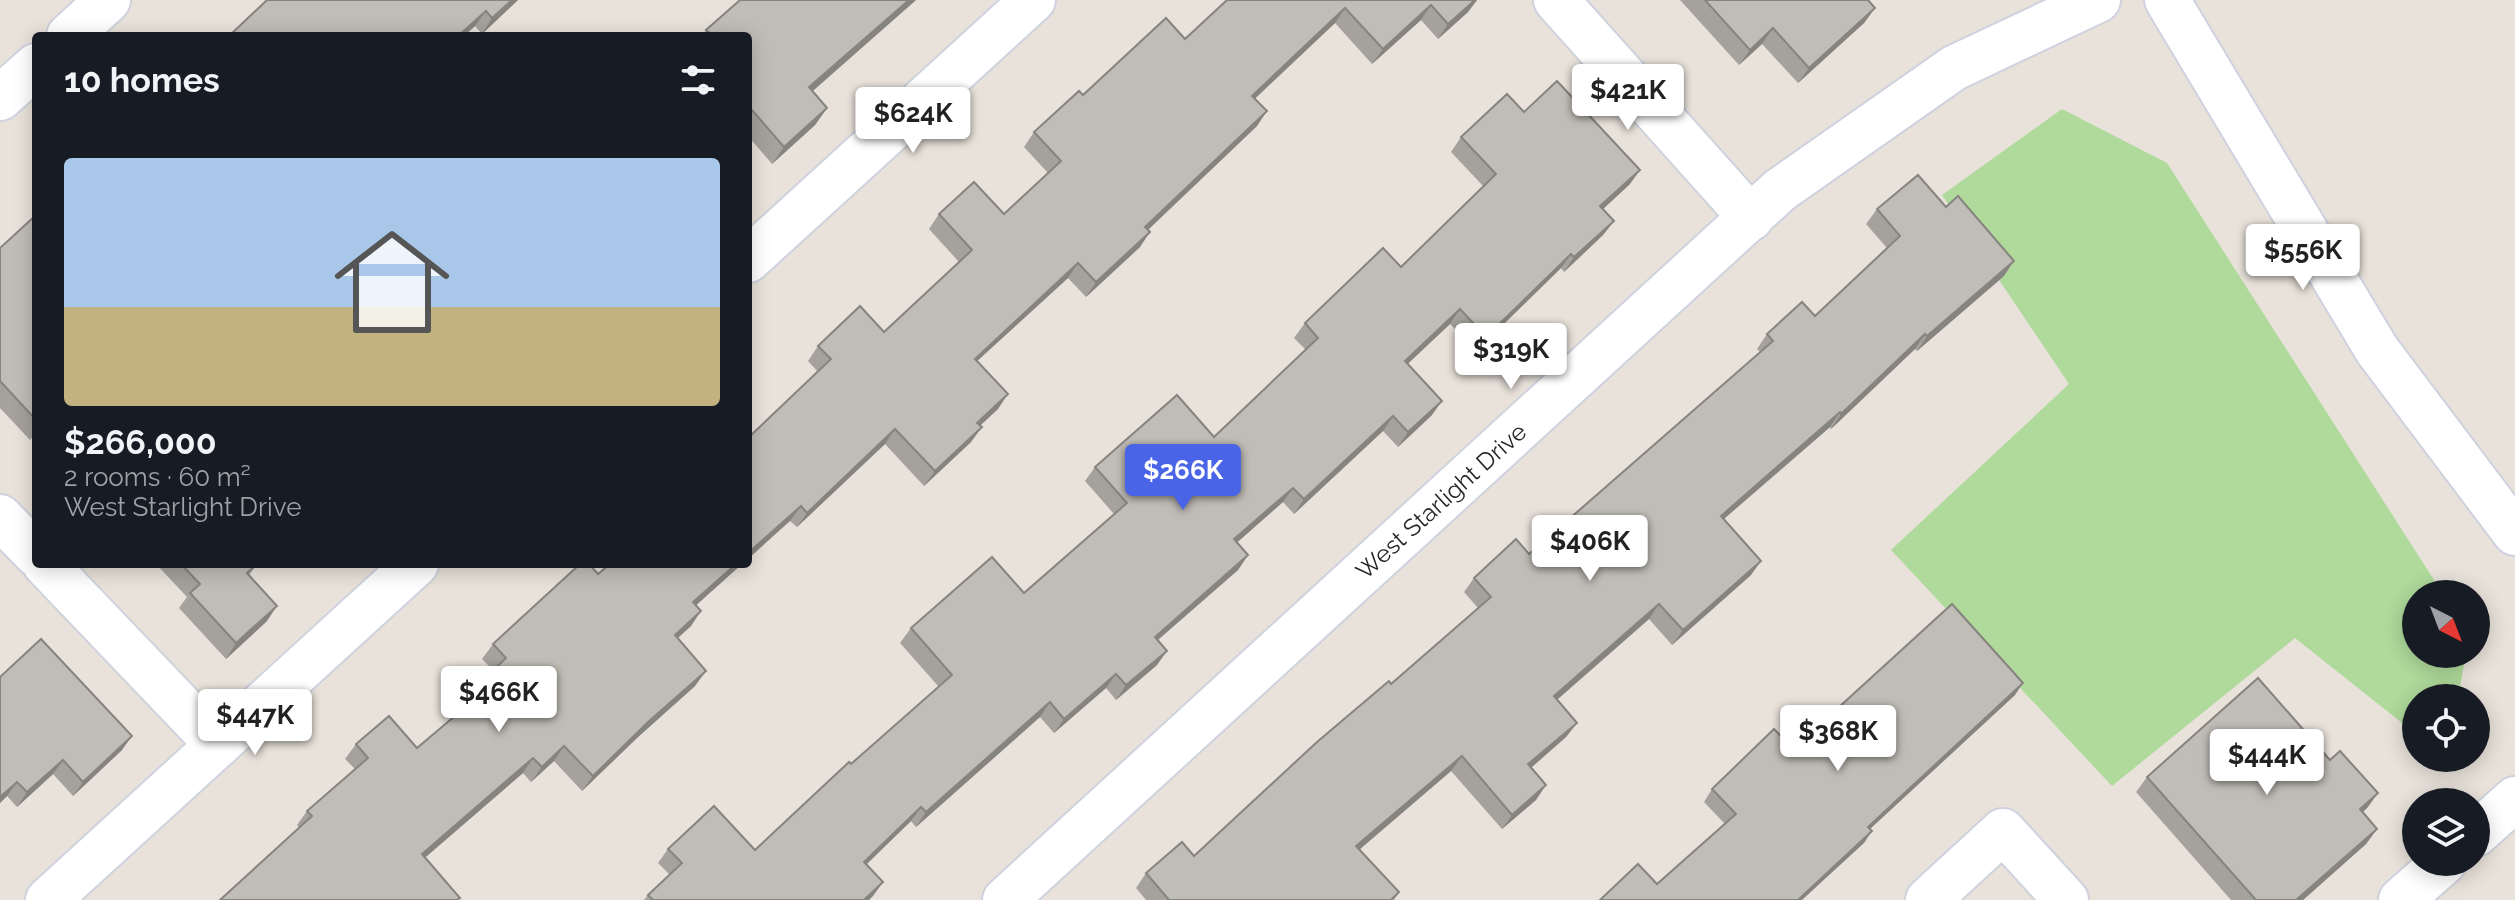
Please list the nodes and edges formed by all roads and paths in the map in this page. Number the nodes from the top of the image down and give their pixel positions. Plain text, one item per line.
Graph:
1 (108, 0) edge
2 (1033, 0) edge
3 (1556, 0) edge
4 (2098, 0) edge
5 (2167, 0) edge
6 (73, 32) edge
7 (32, 70) edge
8 (0, 98) edge
9 (1751, 218) junction
10 (752, 256) edge
11 (0, 517) edge
12 (2515, 533) edge
13 (32, 550) edge
14 (49, 568) edge
15 (412, 568) edge
16 (218, 745) junction
17 (2515, 799) edge
18 (2490, 821) edge
19 (2428, 876) edge
20 (48, 900) edge
21 (1005, 900) edge
22 (1928, 900) edge
23 (2066, 900) edge
24 (2401, 900) edge

1 - 6 street
2 - 10 street
3 - 9 street
4 - 9 street, West Starlight Drive
5 - 12 street
7 - 8 street
9 - 21 street, West Starlight Drive
11 - 13 street
14 - 16 street
15 - 16 street
16 - 20 street
17 - 18 street
19 - 24 street
22 - 23 street

